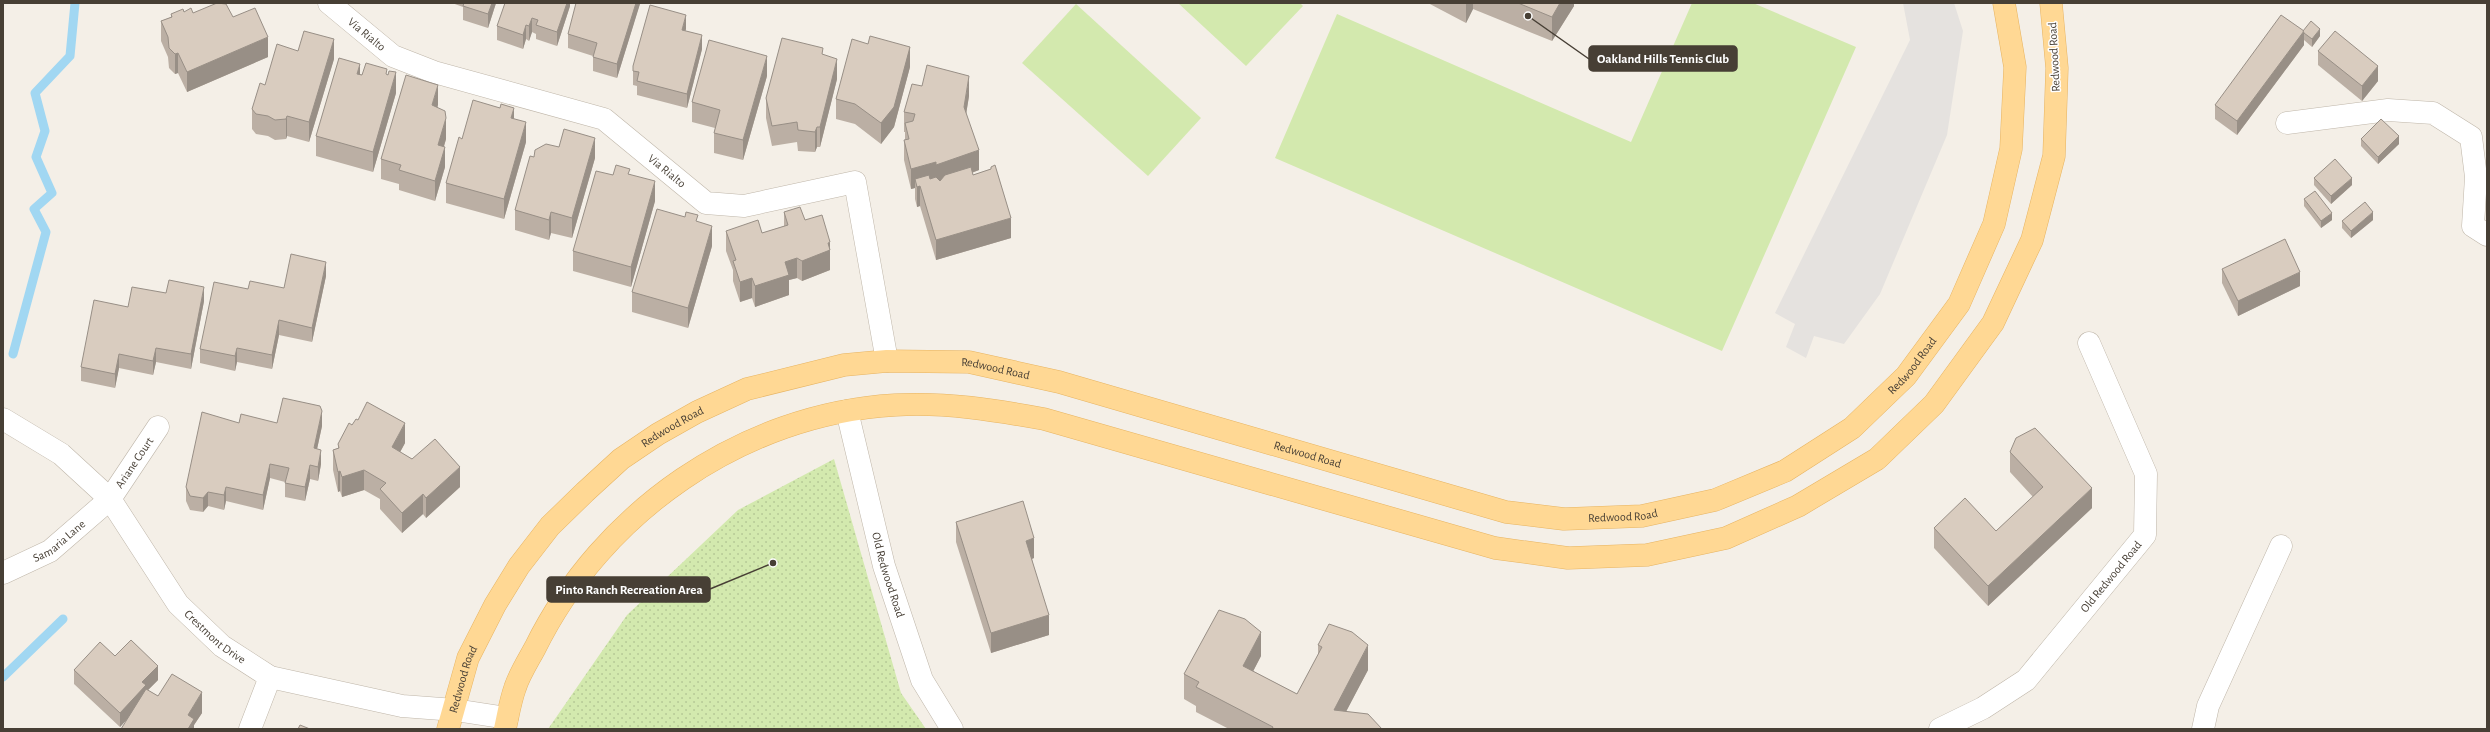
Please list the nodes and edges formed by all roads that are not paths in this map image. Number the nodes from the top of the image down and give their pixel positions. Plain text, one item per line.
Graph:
1 (329, 3) edge
2 (2004, 3) edge
3 (2051, 3) edge
4 (2287, 123) dead end
5 (2487, 235) edge
6 (2089, 343) dead end
7 (887, 361) junction
8 (847, 411) junction
9 (3, 419) edge
10 (158, 427) dead end
11 (110, 499) junction
12 (2281, 546) dead end
13 (3, 573) edge
14 (270, 677) junction
15 (452, 719) edge
16 (506, 724) edge
17 (250, 729) edge
18 (952, 729) edge
19 (1940, 729) edge
20 (2203, 729) edge

1 - 7 street, Via Rialto
2 - 7 main road, Redwood Road
3 - 8 main road, Redwood Road
4 - 5 street
6 - 19 street, Old Redwood Road
7 - 15 main road, Redwood Road
8 - 16 main road, Redwood Road
8 - 18 street, Old Redwood Road
9 - 11 street, Crestmont Drive
10 - 11 street, Ariane Court
11 - 13 street, Samaria Lane
11 - 14 street, Crestmont Drive
12 - 20 street
14 - 15 street, Crestmont Drive
14 - 17 street
15 - 16 street, Crestmont Drive

